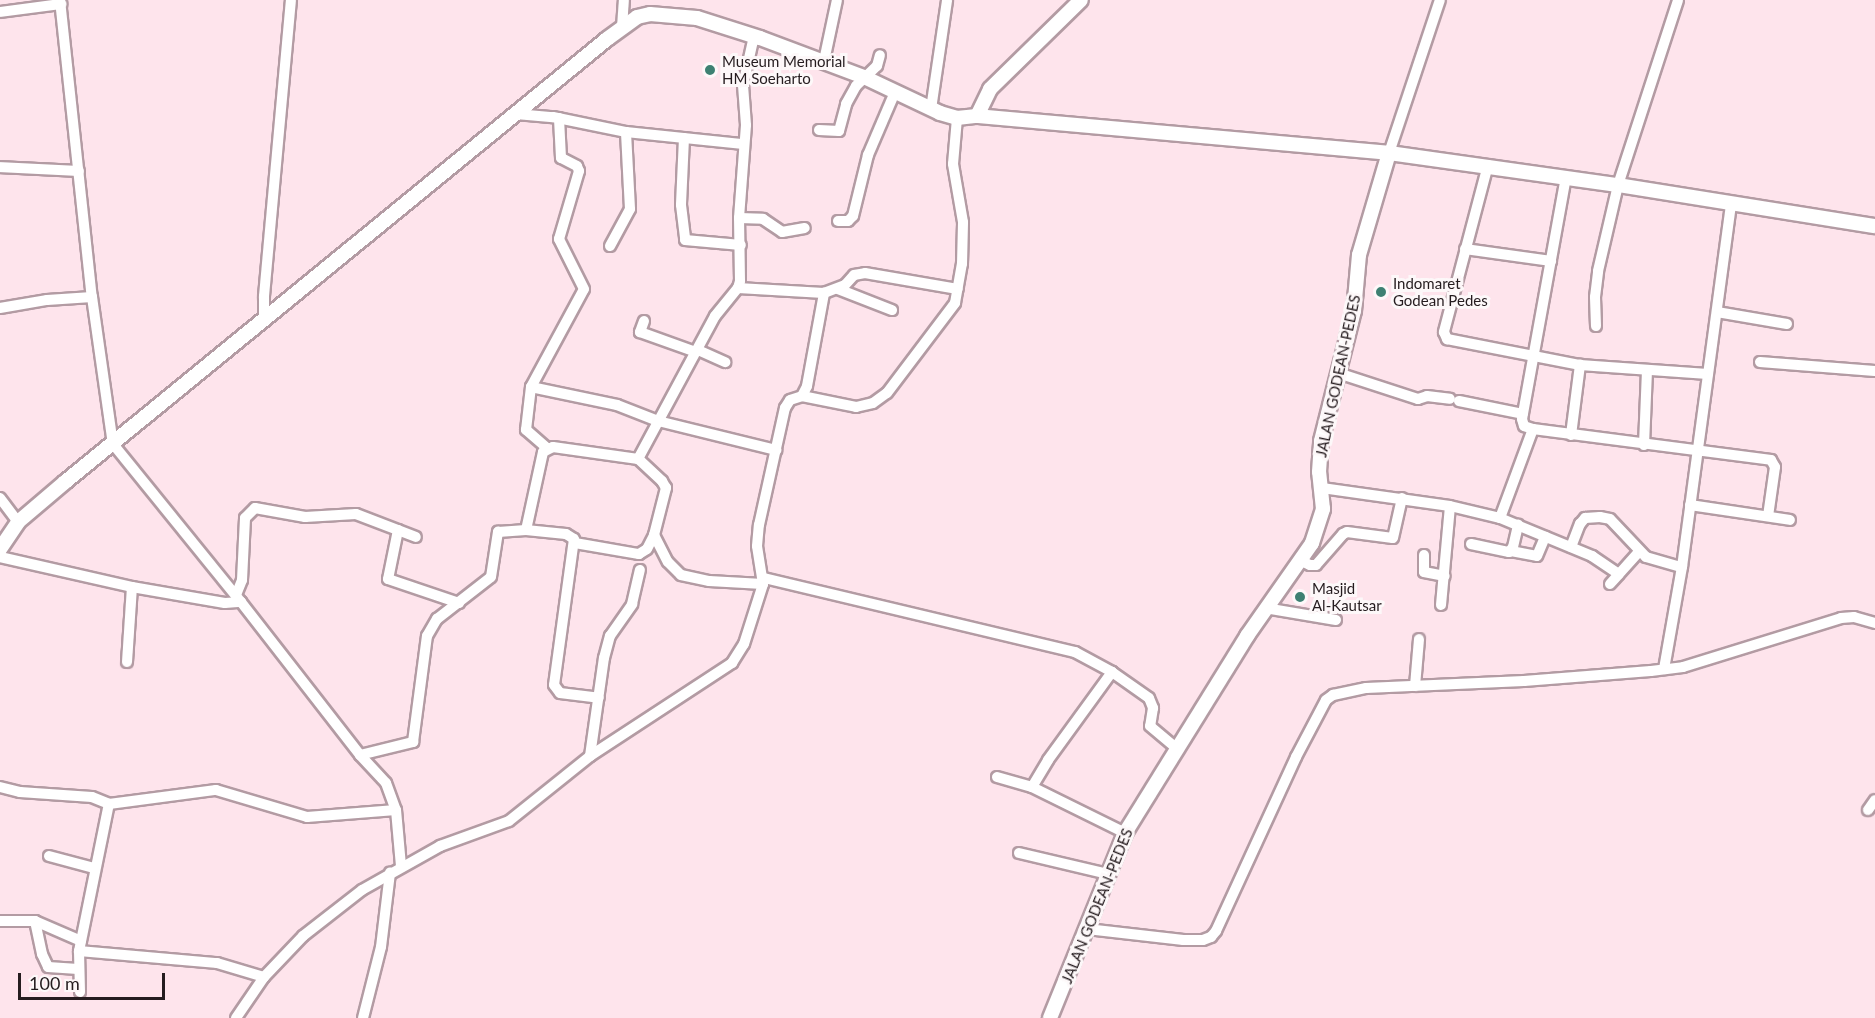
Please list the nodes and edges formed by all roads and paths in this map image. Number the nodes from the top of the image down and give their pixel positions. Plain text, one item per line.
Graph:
1 (291, 0) edge
2 (624, 0) edge
3 (837, 0) edge
4 (947, 0) edge
5 (1082, 0) edge
6 (1440, 0) edge
7 (1678, 0) edge
8 (60, 2) edge
9 (0, 12) edge
10 (622, 27) junction
11 (754, 36) junction
12 (880, 55) dead end
13 (824, 61) junction
14 (864, 77) junction
15 (895, 92) junction
16 (931, 109) junction
17 (516, 114) junction
18 (977, 116) junction
19 (559, 118) junction
20 (957, 118) junction
21 (819, 130) dead end
22 (626, 132) junction
23 (684, 138) junction
24 (743, 144) junction
25 (1389, 153) junction
26 (1488, 165) junction
27 (0, 167) edge
28 (79, 171) junction
29 (1566, 177) junction
30 (1618, 184) junction
31 (1731, 202) junction
32 (739, 218) junction
33 (838, 221) dead end
34 (1875, 226) edge
35 (805, 228) dead end
36 (741, 245) junction
37 (610, 246) dead end
38 (1465, 249) junction
39 (1551, 261) junction
40 (738, 288) junction
41 (838, 289) junction
42 (958, 289) junction
43 (824, 293) junction
44 (92, 297) junction
45 (0, 308) edge
46 (892, 310) dead end
47 (1717, 312) junction
48 (264, 320) junction
49 (644, 321) dead end
50 (1787, 324) dead end
51 (1596, 326) dead end
52 (697, 351) junction
53 (1534, 358) junction
54 (725, 362) dead end
55 (1760, 362) dead end
56 (1580, 365) junction
57 (1647, 370) junction
58 (1875, 371) edge
59 (1338, 374) junction
60 (1708, 374) junction
61 (531, 387) junction
62 (802, 396) junction
63 (1523, 414) junction
64 (658, 421) junction
65 (1533, 429) junction
66 (1571, 435) junction
67 (113, 444) junction
68 (1644, 444) junction
69 (547, 448) junction
70 (1698, 449) junction
71 (776, 450) junction
72 (638, 459) junction
73 (1322, 488) junction
74 (0, 498) edge
75 (1402, 498) junction
76 (1690, 505) junction
77 (1450, 506) junction
78 (1767, 516) junction
79 (1500, 518) junction
80 (1790, 520) dead end
81 (18, 522) junction
82 (1518, 525) junction
83 (398, 530) junction
84 (526, 530) junction
85 (654, 535) junction
86 (416, 537) dead end
87 (1545, 537) junction
88 (575, 543) junction
89 (1471, 544) dead end
90 (1571, 547) junction
91 (0, 549) edge
92 (1511, 550) junction
93 (1639, 552) junction
94 (1424, 555) dead end
95 (0, 557) edge
96 (1300, 560) junction
97 (1682, 567) junction
98 (640, 570) dead end
99 (1619, 574) junction
100 (1445, 576) junction
101 (764, 581) junction
102 (1610, 584) dead end
103 (132, 587) junction
104 (238, 598) junction
105 (459, 603) junction
106 (1441, 605) dead end
107 (1266, 608) junction
108 (1336, 620) dead end
109 (1875, 623) edge
110 (1419, 639) dead end
111 (127, 662) dead end
112 (1664, 669) junction
113 (1112, 672) junction
114 (1414, 686) junction
115 (598, 698) junction
116 (1177, 749) junction
117 (360, 755) junction
118 (590, 756) junction
119 (997, 777) dead end
120 (0, 787) edge
121 (1032, 787) junction
122 (1875, 800) edge
123 (109, 804) junction
124 (396, 810) junction
125 (1868, 810) dead end
126 (1125, 833) junction
127 (1019, 853) dead end
128 (48, 856) dead end
129 (401, 866) junction
130 (94, 868) junction
131 (390, 873) junction
132 (1108, 874) junction
133 (0, 921) edge
134 (35, 921) junction
135 (1087, 929) junction
136 (80, 946) junction
137 (78, 969) junction
138 (264, 977) junction
139 (80, 992) dead end
140 (236, 1018) edge
141 (363, 1018) edge
142 (1050, 1018) edge

1 - 48 street
2 - 10 street
3 - 13 street
4 - 16 street
5 - 18 street
6 - 25 street
7 - 30 street
8 - 9 street
8 - 28 street
10 - 11 street
10 - 17 street
11 - 13 street
11 - 24 street
12 - 14 street
13 - 14 street
14 - 15 street
14 - 21 street
15 - 16 street
15 - 33 street
16 - 20 street
17 - 19 street
17 - 48 street
18 - 20 street
18 - 25 street
19 - 22 street
19 - 61 street
20 - 42 street
22 - 23 street
22 - 37 street
23 - 24 street
23 - 36 street
24 - 32 street
25 - 26 street
25 - 59 street, JALAN GODEAN-PEDES
26 - 29 street
26 - 38 street
27 - 28 street
28 - 44 street
29 - 30 street
29 - 39 street
30 - 31 street
30 - 51 street
31 - 34 street
31 - 47 street
32 - 35 street
32 - 36 street
36 - 40 street
38 - 39 street
38 - 53 street
39 - 53 street
40 - 43 street
40 - 52 street
41 - 42 street
41 - 43 street
41 - 46 street
42 - 62 street
43 - 62 street
44 - 45 street
44 - 67 street
47 - 50 street
47 - 60 street
48 - 67 street
49 - 52 street
52 - 54 street
52 - 64 street
53 - 56 street
53 - 63 street
55 - 58 street
56 - 57 street
56 - 66 street
57 - 60 street
57 - 68 street
59 - 63 street
59 - 73 street, JALAN GODEAN-PEDES
60 - 70 street
61 - 64 street
61 - 69 street
62 - 71 street
63 - 65 street
64 - 71 street
64 - 72 street
65 - 66 street
65 - 79 street
66 - 68 street
67 - 81 street
67 - 104 street
68 - 70 street
69 - 72 street
69 - 84 street
70 - 76 street
70 - 78 street
71 - 101 street
72 - 85 street
73 - 75 street
73 - 96 street, JALAN GODEAN-PEDES
74 - 81 street
75 - 77 street
75 - 96 street
76 - 78 street
76 - 97 street
77 - 79 street
77 - 100 street
78 - 80 street
79 - 82 street
81 - 91 street
82 - 87 street
82 - 92 street
83 - 86 street
83 - 104 street
83 - 105 street
84 - 88 street
84 - 105 street
85 - 88 street
85 - 101 street
87 - 90 street
87 - 92 street
88 - 115 street
89 - 92 street
90 - 93 street
90 - 99 street
93 - 97 street
93 - 99 street
94 - 100 street
95 - 103 street
96 - 107 street, JALAN GODEAN-PEDES
97 - 112 street
98 - 115 street
99 - 102 street
100 - 106 street
101 - 113 street
101 - 118 street
103 - 104 street
103 - 111 street
104 - 117 street
105 - 117 street
107 - 108 street
107 - 116 street, JALAN GODEAN-PEDES
109 - 112 street
110 - 114 street
112 - 114 street
113 - 116 street
113 - 121 street
114 - 135 street
115 - 118 street
116 - 126 street, JALAN GODEAN-PEDES
117 - 124 street
118 - 129 street
119 - 121 street
120 - 123 street
121 - 126 street
122 - 125 street
123 - 124 street
123 - 130 street
124 - 129 street
126 - 132 street, JALAN GODEAN-PEDES
127 - 132 street
128 - 130 street
129 - 131 street
130 - 136 street
131 - 138 street
131 - 141 street
132 - 135 street, JALAN GODEAN-PEDES
133 - 134 street
134 - 136 street
134 - 137 street
135 - 142 street, JALAN GODEAN-PEDES
136 - 137 street
136 - 138 street
137 - 139 street
138 - 140 street

